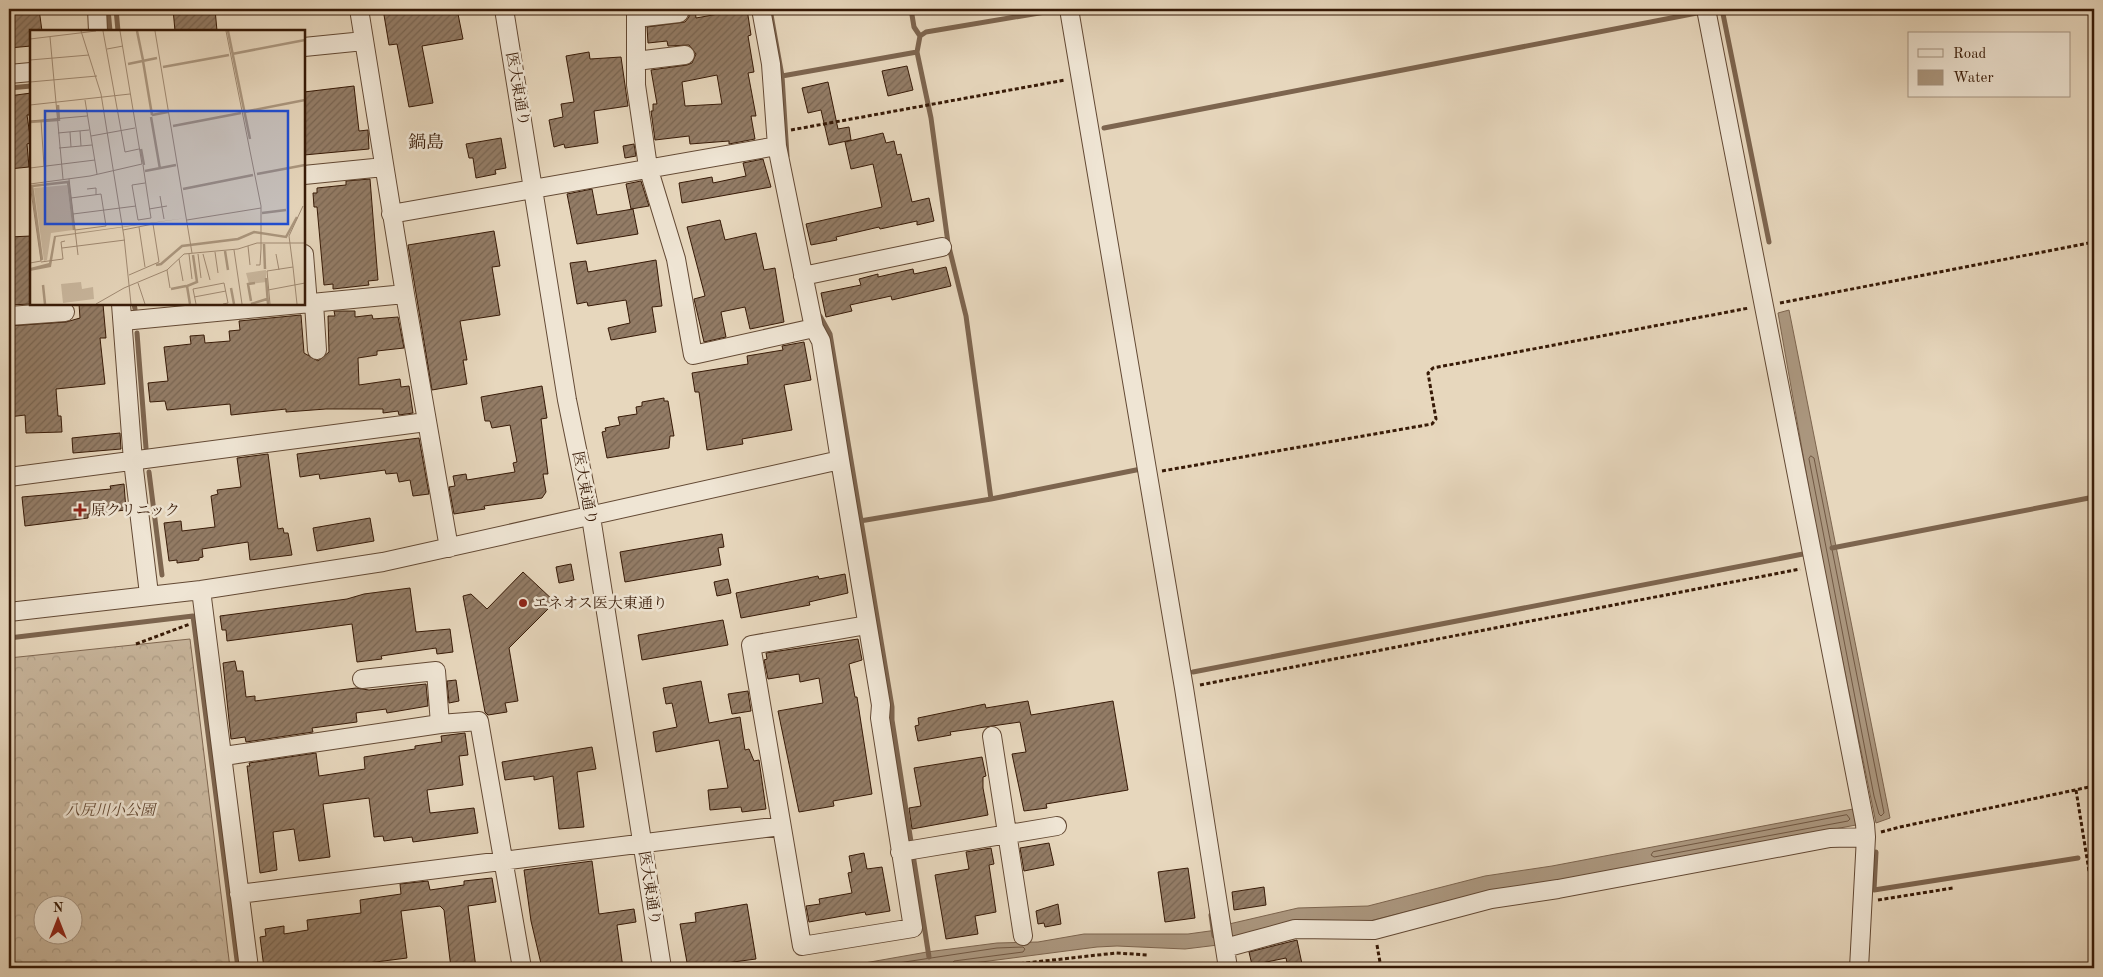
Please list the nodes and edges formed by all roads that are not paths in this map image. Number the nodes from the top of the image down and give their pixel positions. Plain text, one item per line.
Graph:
1 (97, 9) edge
2 (359, 9) edge
3 (504, 9) edge
4 (761, 9) edge
5 (1069, 9) edge
6 (1706, 9) edge
7 (636, 13) edge
8 (679, 13) dead end
9 (98, 30) edge
10 (364, 41) junction
11 (305, 47) edge
12 (685, 55) dead end
13 (636, 61) junction
14 (30, 72) edge
15 (9, 74) edge
16 (777, 146) junction
17 (384, 167) junction
18 (648, 167) junction
19 (305, 175) edge
20 (535, 189) junction
21 (391, 214) junction
22 (942, 246) dead end
23 (305, 261) edge
24 (809, 275) junction
25 (405, 294) junction
26 (305, 303) edge
27 (311, 303) junction
28 (274, 305) edge
29 (218, 308) edge
30 (65, 312) dead end
31 (122, 312) edge
32 (9, 316) edge
33 (814, 328) junction
34 (318, 350) dead end
35 (426, 422) junction
36 (840, 460) junction
37 (133, 461) junction
38 (9, 476) edge
39 (591, 517) junction
40 (449, 548) junction
41 (201, 590) junction
42 (149, 594) junction
43 (9, 612) edge
44 (867, 625) junction
45 (362, 679) dead end
46 (440, 724) junction
47 (992, 736) dead end
48 (224, 756) junction
49 (781, 826) junction
50 (1057, 826) dead end
51 (1866, 831) junction
52 (1007, 834) junction
53 (643, 844) junction
54 (907, 851) junction
55 (502, 859) junction
56 (240, 894) junction
57 (1023, 936) dead end
58 (1224, 939) junction
59 (248, 968) edge
60 (522, 968) edge
61 (662, 968) edge
62 (1228, 968) edge
63 (1858, 968) edge

1 - 9 street
2 - 10 street
3 - 20 street, 医大東通り
4 - 16 street
5 - 58 street
6 - 51 street
7 - 8 street
7 - 13 street
10 - 11 street
10 - 17 street
12 - 13 street
13 - 18 street
14 - 15 street
16 - 18 street
16 - 24 street
17 - 19 street
17 - 21 street
18 - 20 street
18 - 33 street
20 - 21 street
20 - 39 street, 医大東通り
21 - 25 street
22 - 24 street
23 - 27 street
24 - 33 street
25 - 27 street
25 - 35 street
26 - 27 street
27 - 34 street
28 - 29 street
29 - 31 street
30 - 32 street
31 - 37 street
33 - 36 street
35 - 37 street
35 - 40 street
36 - 39 street
36 - 44 street
37 - 38 street
37 - 42 street
39 - 40 street
39 - 53 street, 医大東通り
40 - 41 street
41 - 42 street
41 - 48 street
42 - 43 street
44 - 49 street
44 - 54 street
45 - 46 street
46 - 48 street
46 - 55 street
47 - 52 street
48 - 56 street
49 - 53 street
49 - 54 street
50 - 52 street
51 - 58 street
51 - 63 street
52 - 54 street
52 - 57 street
53 - 55 street
53 - 61 street, 医大東通り
55 - 56 street
55 - 60 street
56 - 59 street
58 - 62 street

